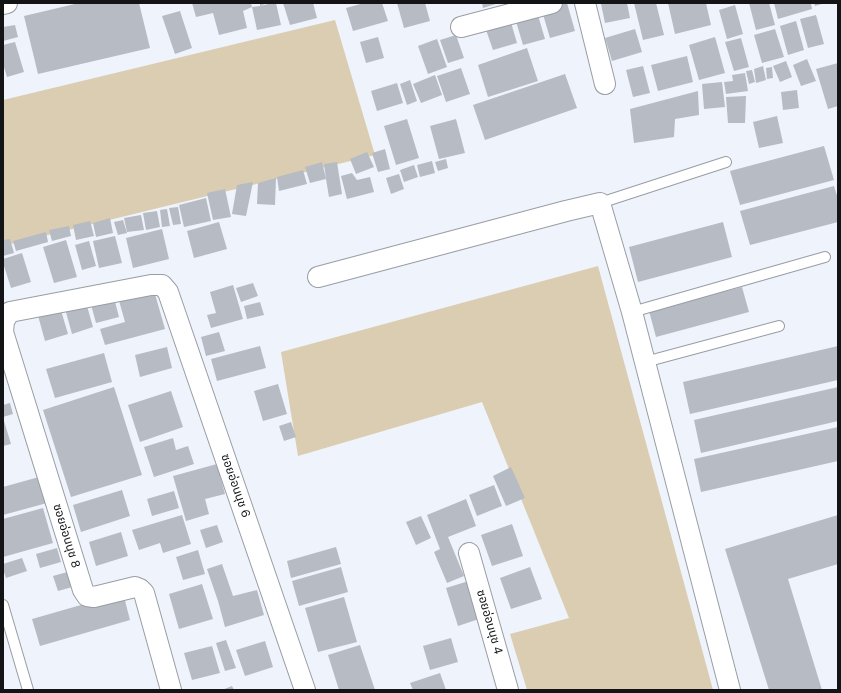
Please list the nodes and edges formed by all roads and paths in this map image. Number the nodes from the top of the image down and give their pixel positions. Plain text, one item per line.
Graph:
1 (7, 3) edge
2 (552, 3) edge
3 (585, 3) edge
4 (3, 4) edge
5 (461, 27) dead end
6 (605, 84) dead end
7 (726, 162) dead end
8 (600, 203) junction
9 (825, 258) dead end
10 (318, 277) dead end
11 (632, 312) junction
12 (4, 321) joint
13 (779, 326) dead end
14 (645, 362) junction
15 (469, 553) dead end
16 (3, 605) edge
17 (28, 690) edge
18 (171, 690) edge
19 (305, 690) edge
20 (508, 690) edge
21 (730, 690) edge

1 - 4 street
2 - 5 street
3 - 6 street
7 - 8 lane
8 - 10 street
8 - 11 street
9 - 11 lane
11 - 14 street
12 - 18 street, ซอยอ่อนนุช 8
12 - 19 street, ซอยอ่อนนุช 6
13 - 14 lane
14 - 21 street
15 - 20 street, ซอยอ่อนนุช 4
16 - 17 lane

